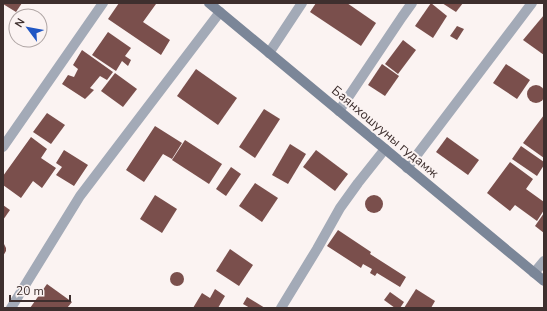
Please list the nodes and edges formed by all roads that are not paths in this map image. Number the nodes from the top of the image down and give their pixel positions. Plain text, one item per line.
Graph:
1 (103, 3) edge
2 (209, 3) edge
3 (302, 3) edge
4 (412, 3) edge
5 (532, 3) edge
6 (220, 12) junction
7 (269, 53) junction
8 (339, 111) junction
9 (3, 147) edge
10 (385, 150) junction
11 (407, 168) junction
12 (544, 261) edge
13 (534, 273) junction
14 (544, 281) edge
15 (11, 308) edge
16 (281, 308) edge

1 - 9 street
2 - 6 main road, Баянхошууны гудамж
3 - 7 street
4 - 8 street
5 - 11 street
6 - 7 main road, Баянхошууны гудамж
6 - 15 street
7 - 8 main road, Баянхошууны гудамж
8 - 10 main road, Баянхошууны гудамж
10 - 11 main road, Баянхошууны гудамж
10 - 16 street
11 - 13 main road, Баянхошууны гудамж
12 - 13 street
13 - 14 main road, Баянхошууны гудамж

